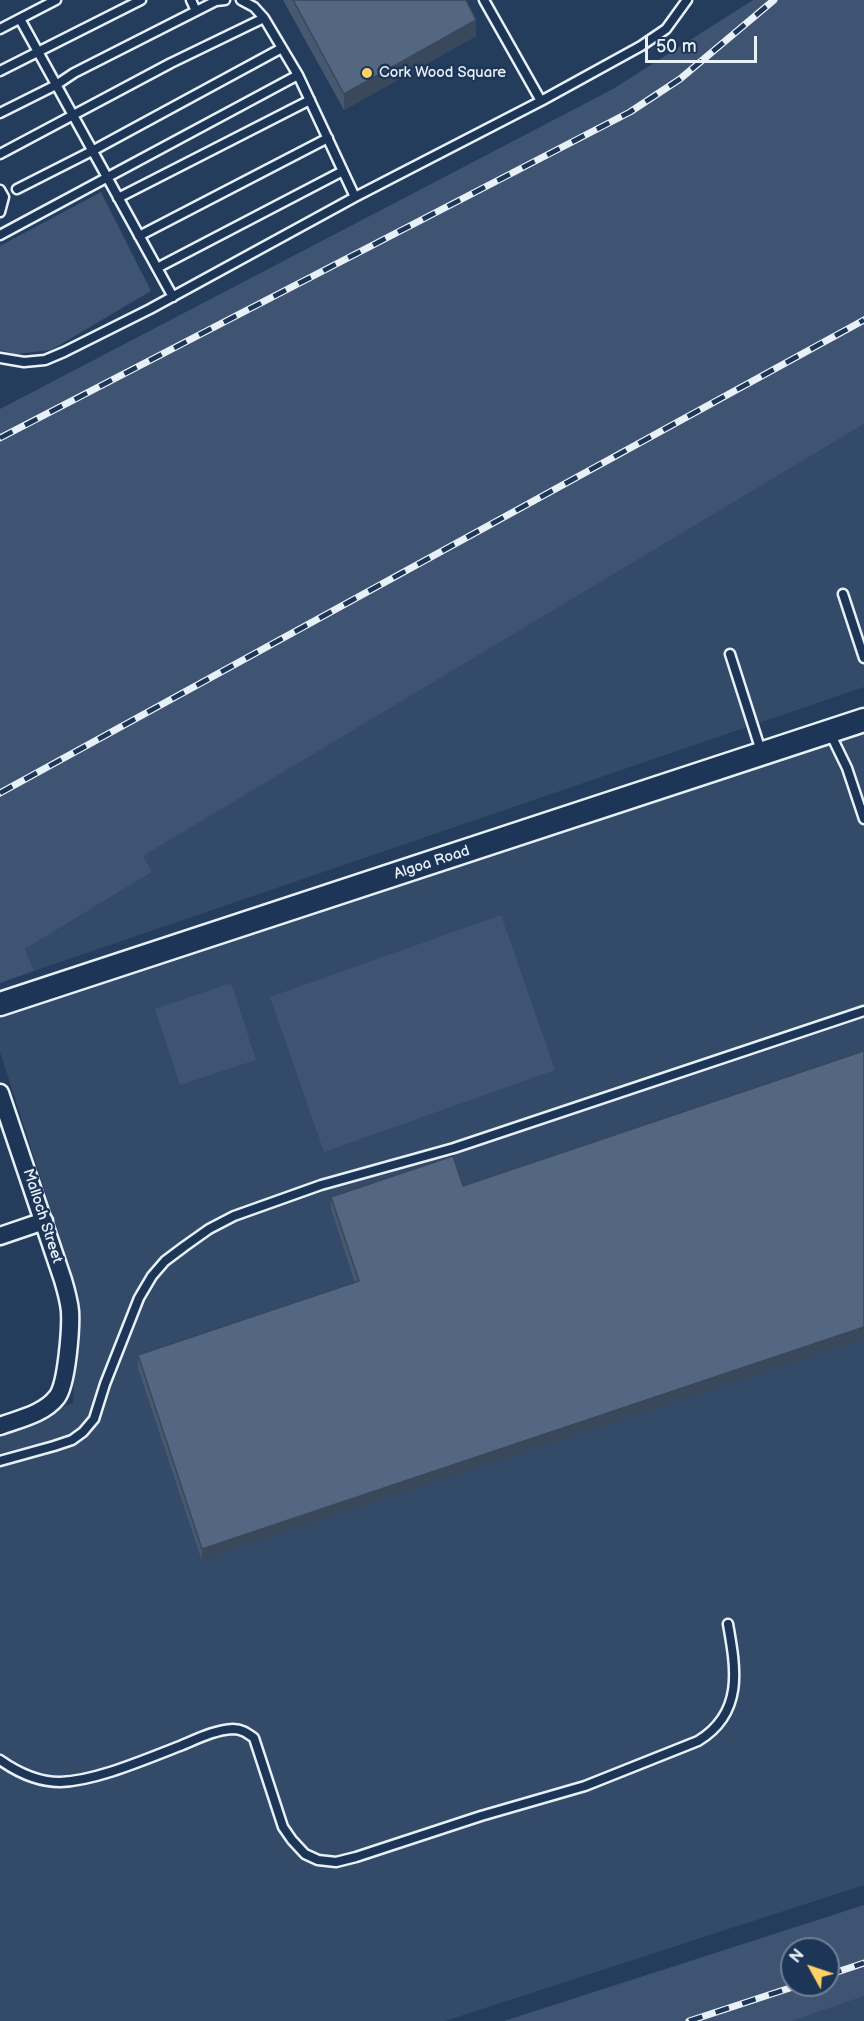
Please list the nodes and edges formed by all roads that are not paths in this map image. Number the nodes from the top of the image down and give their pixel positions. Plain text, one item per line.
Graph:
1 (56, 0) edge
2 (141, 0) edge
3 (191, 0) edge
4 (225, 0) edge
5 (241, 0) edge
6 (484, 0) edge
7 (687, 0) edge
8 (196, 11) junction
9 (264, 18) junction
10 (20, 19) junction
11 (0, 29) edge
12 (282, 48) junction
13 (38, 52) junction
14 (0, 71) edge
15 (298, 75) junction
16 (56, 85) junction
17 (310, 100) junction
18 (541, 101) junction
19 (0, 113) edge
20 (74, 117) junction
21 (328, 138) junction
22 (92, 151) junction
23 (0, 154) edge
24 (343, 171) junction
25 (107, 177) junction
26 (17, 189) dead end
27 (0, 190) edge
28 (355, 197) junction
29 (118, 198) junction
30 (0, 212) edge
31 (0, 235) edge
32 (139, 236) junction
33 (157, 268) junction
34 (172, 297) junction
35 (0, 358) edge
36 (843, 594) dead end
37 (730, 654) dead end
38 (864, 658) edge
39 (864, 720) edge
40 (830, 732) junction
41 (762, 754) junction
42 (864, 819) edge
43 (0, 1004) edge
44 (864, 1011) edge
45 (0, 1093) edge
46 (44, 1221) junction
47 (0, 1236) edge
48 (0, 1426) edge
49 (0, 1461) edge
50 (728, 1624) dead end
51 (0, 1760) edge

1 - 10 lane
2 - 13 lane
3 - 8 lane
4 - 8 lane
5 - 9 lane
6 - 18 lane
7 - 18 lane
8 - 16 lane
9 - 12 lane
9 - 20 lane
10 - 11 lane
10 - 13 lane
12 - 15 lane
12 - 22 lane
13 - 14 lane
13 - 16 lane
15 - 17 lane
15 - 25 lane
16 - 19 lane
16 - 20 lane
17 - 21 lane
17 - 29 lane
18 - 28 lane
20 - 22 lane
20 - 23 lane
21 - 24 lane
21 - 32 lane
22 - 25 lane
22 - 26 lane
24 - 28 lane
24 - 33 lane
25 - 29 lane
25 - 31 lane
27 - 30 lane
28 - 34 lane
29 - 32 lane
32 - 33 lane
33 - 34 lane
34 - 35 lane
36 - 38 lane
37 - 41 lane
39 - 40 street, Algoa Road
40 - 41 street, Algoa Road
40 - 42 lane
41 - 43 street, Algoa Road
44 - 49 lane
45 - 46 street, Malloch Street
46 - 47 street
46 - 48 street, Malloch Street
50 - 51 lane

